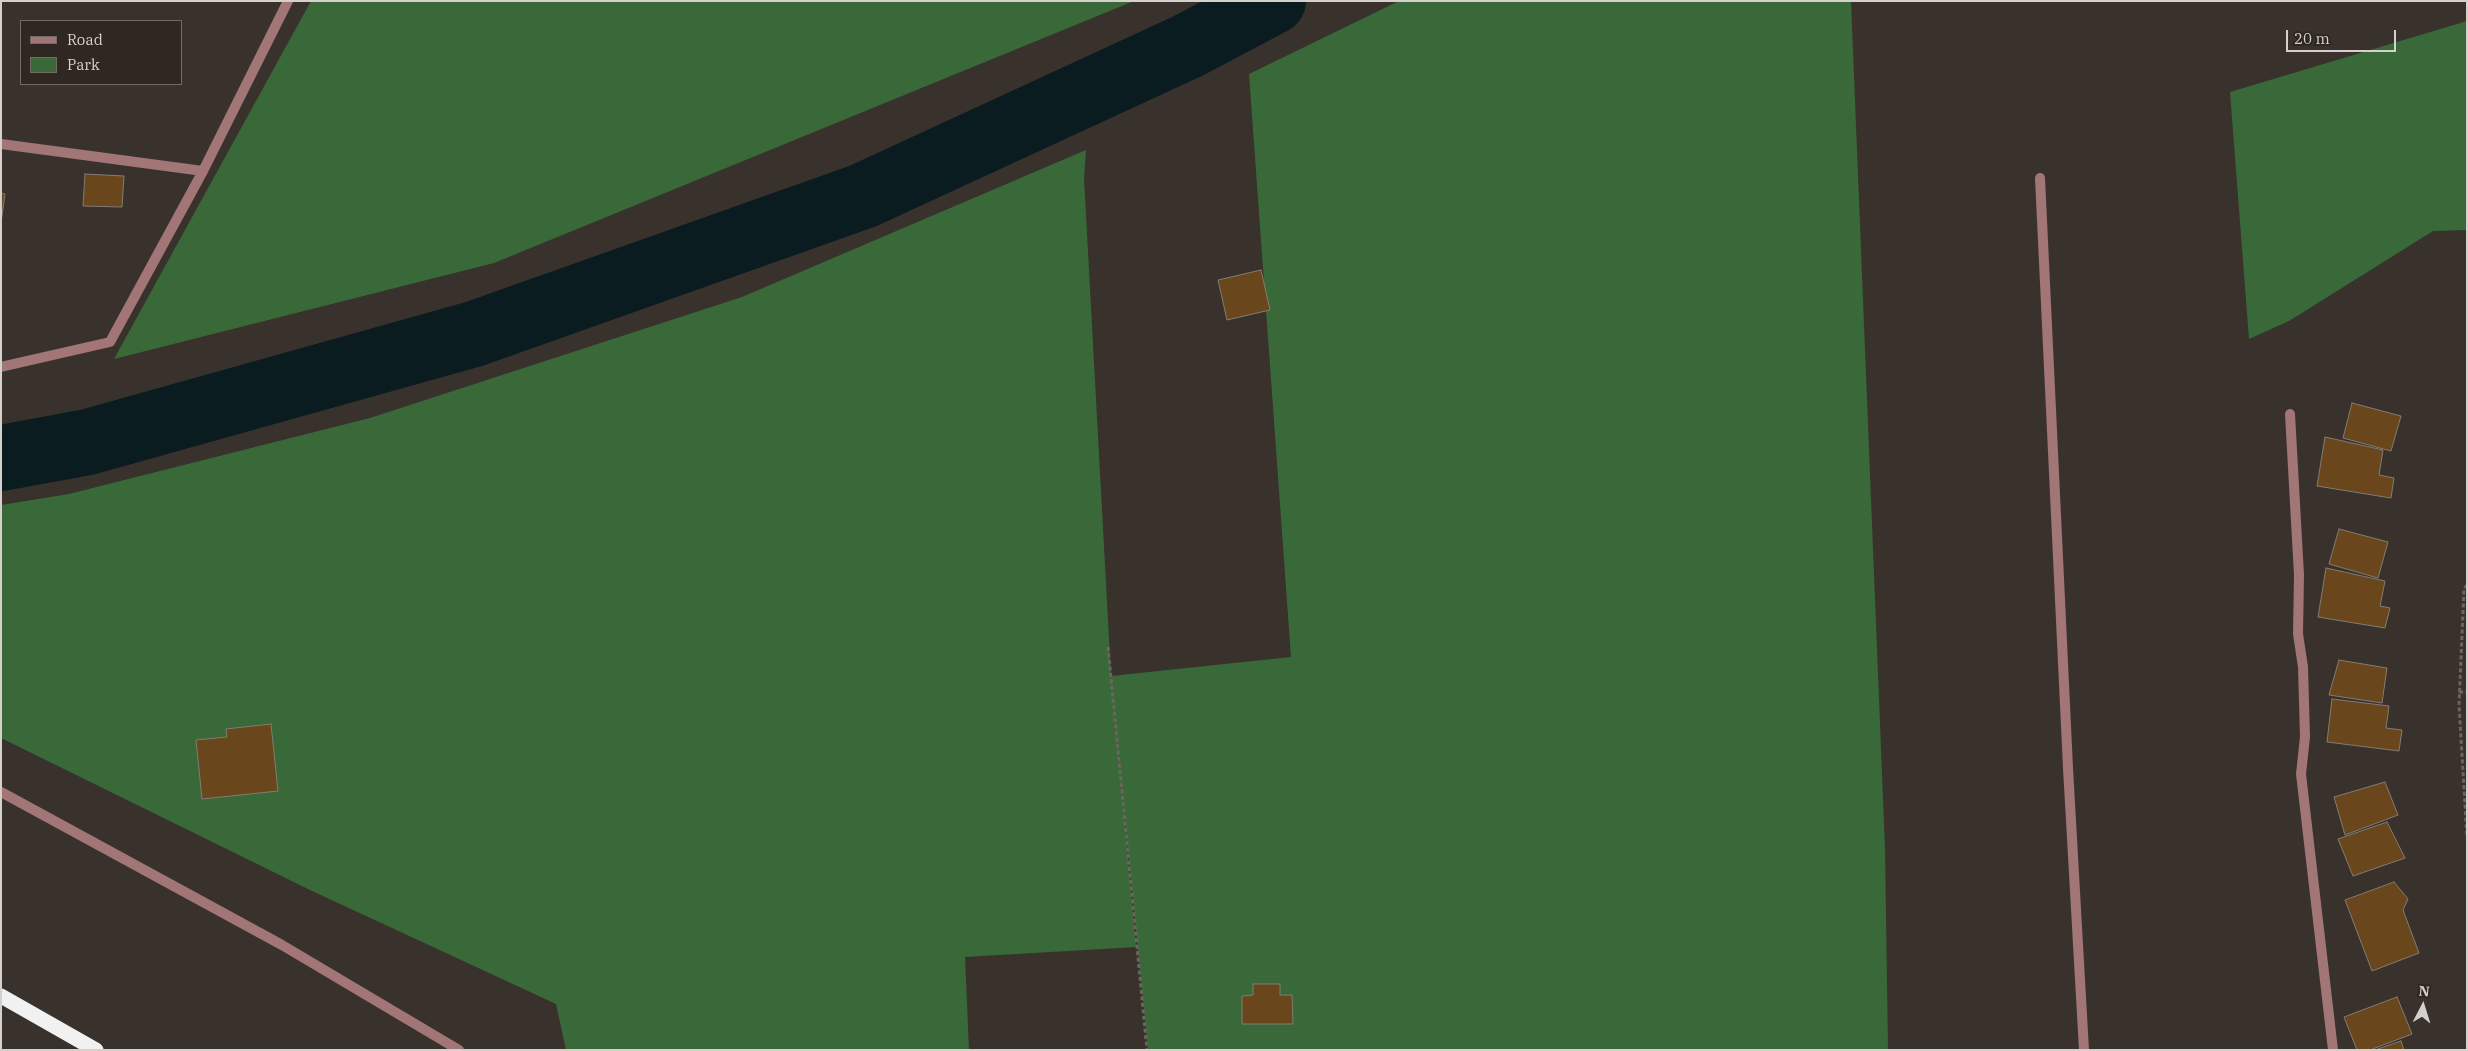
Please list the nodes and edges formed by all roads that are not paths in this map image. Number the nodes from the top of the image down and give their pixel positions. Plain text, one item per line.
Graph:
1 (288, 1) edge
2 (1, 144) edge
3 (203, 171) junction
4 (2040, 178) dead end
5 (1, 367) edge
6 (2290, 414) dead end
7 (1, 792) edge
8 (1, 996) edge
9 (96, 1050) edge
10 (459, 1050) edge
11 (2084, 1050) edge
12 (2333, 1050) edge

1 - 3 street
2 - 3 street
3 - 5 street
4 - 11 street
6 - 12 street
7 - 10 street
8 - 9 highway

